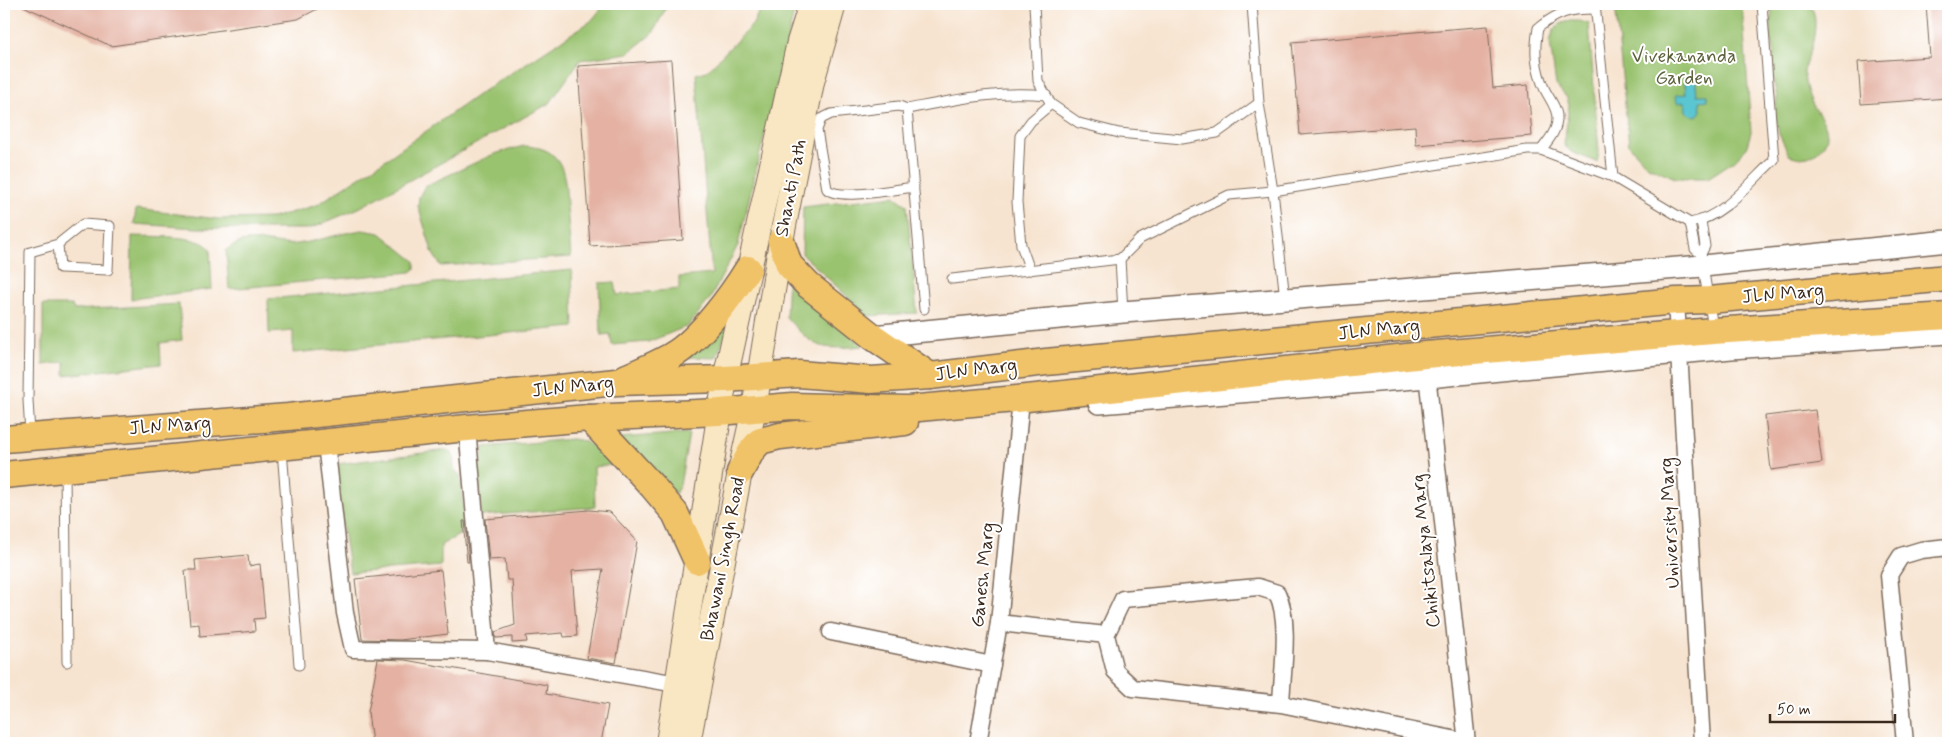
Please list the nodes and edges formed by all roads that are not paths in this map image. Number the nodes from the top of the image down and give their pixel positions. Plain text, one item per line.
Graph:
1 (811, 4) edge
2 (834, 4) edge
3 (1034, 4) edge
4 (1252, 4) edge
5 (1762, 4) edge
6 (1595, 6) edge
7 (1046, 95) junction
8 (1259, 103) junction
9 (1051, 104) junction
10 (907, 108) junction
11 (1541, 150) junction
12 (1613, 177) junction
13 (914, 187) junction
14 (1273, 191) junction
15 (1701, 221) junction
16 (1690, 223) junction
17 (781, 241) junction
18 (1948, 241) edge
19 (58, 244) junction
20 (1120, 259) junction
21 (1702, 260) junction
22 (748, 269) junction
23 (1030, 270) junction
24 (1948, 278) edge
25 (952, 279) dead end
26 (1285, 299) junction
27 (1709, 300) junction
28 (1676, 301) junction
29 (924, 309) dead end
30 (1123, 312) junction
31 (1948, 316) edge
32 (1713, 331) junction
33 (1948, 333) edge
34 (872, 336) junction
35 (1680, 343) junction
36 (1426, 366) junction
37 (760, 376) junction
38 (930, 376) junction
39 (725, 379) junction
40 (617, 382) junction
41 (1023, 404) junction
42 (754, 409) junction
43 (719, 412) junction
44 (589, 418) junction
45 (4, 419) edge
46 (467, 428) junction
47 (19, 438) edge
48 (326, 442) junction
49 (282, 447) junction
50 (65, 469) junction
51 (740, 472) junction
52 (4, 475) edge
53 (1948, 546) edge
54 (696, 561) junction
55 (998, 622) junction
56 (831, 632) dead end
57 (1106, 635) junction
58 (487, 651) junction
59 (67, 662) dead end
60 (299, 665) dead end
61 (992, 665) junction
62 (677, 684) junction
63 (1281, 704) junction
64 (668, 743) edge
65 (688, 743) edge
66 (978, 743) edge
67 (1467, 743) edge
68 (1702, 743) edge
69 (1904, 743) edge

1 - 22 main road, Bhawani Singh Road
2 - 17 main road, Shanti Path
3 - 7 lane
4 - 8 lane
5 - 15 lane
6 - 11 lane
6 - 12 lane
7 - 9 lane
7 - 10 lane
8 - 9 lane
8 - 14 lane
9 - 23 lane
10 - 13 lane
10 - 13 lane
11 - 12 lane
11 - 14 lane
12 - 16 lane
13 - 29 lane
14 - 20 lane
14 - 26 lane
15 - 16 lane
15 - 21 lane
16 - 21 lane
17 - 34 main road
17 - 37 main road, Shanti Path
18 - 21 street
19 - 19 lane
19 - 47 lane
20 - 23 lane
20 - 30 lane
21 - 26 street
21 - 27 lane
22 - 39 main road, Bhawani Singh Road
22 - 40 main road
23 - 25 lane
24 - 27 main road, JLN Marg
26 - 30 street
27 - 28 main road, JLN Marg
27 - 32 lane
28 - 35 street, University Marg
28 - 38 main road, JLN Marg
30 - 34 street
31 - 32 main road, JLN Marg
32 - 35 main road, JLN Marg
33 - 35 street
34 - 38 main road
35 - 36 main road, JLN Marg
35 - 68 street, University Marg
36 - 41 main road, JLN Marg
36 - 67 street, Chikitsalaya Marg
37 - 38 main road, JLN Marg
37 - 39 main road, JLN Marg
37 - 42 main road, Bhawani Singh Road
39 - 40 main road, JLN Marg
39 - 43 main road, Bhawani Singh Road
40 - 47 main road, JLN Marg
41 - 42 main road, JLN Marg
41 - 51 main road
41 - 55 street, Ganesh Marg
42 - 43 main road, JLN Marg
42 - 51 main road, Bhawani Singh Road
43 - 44 main road, JLN Marg
43 - 54 main road, Bhawani Singh Road
44 - 46 main road, JLN Marg
44 - 54 main road
45 - 47 main road
46 - 48 main road, JLN Marg
46 - 58 street
48 - 49 main road, JLN Marg
48 - 58 street
49 - 50 main road, JLN Marg
49 - 60 lane
50 - 52 main road, JLN Marg
50 - 59 lane
51 - 65 main road, Bhawani Singh Road
53 - 69 street
54 - 62 main road, Bhawani Singh Road
55 - 57 street
55 - 61 street, Ganesh Marg
56 - 61 street
57 - 63 street
57 - 63 street
58 - 62 street
61 - 66 street, Ganesh Marg
62 - 64 main road, Bhawani Singh Road
63 - 67 street

